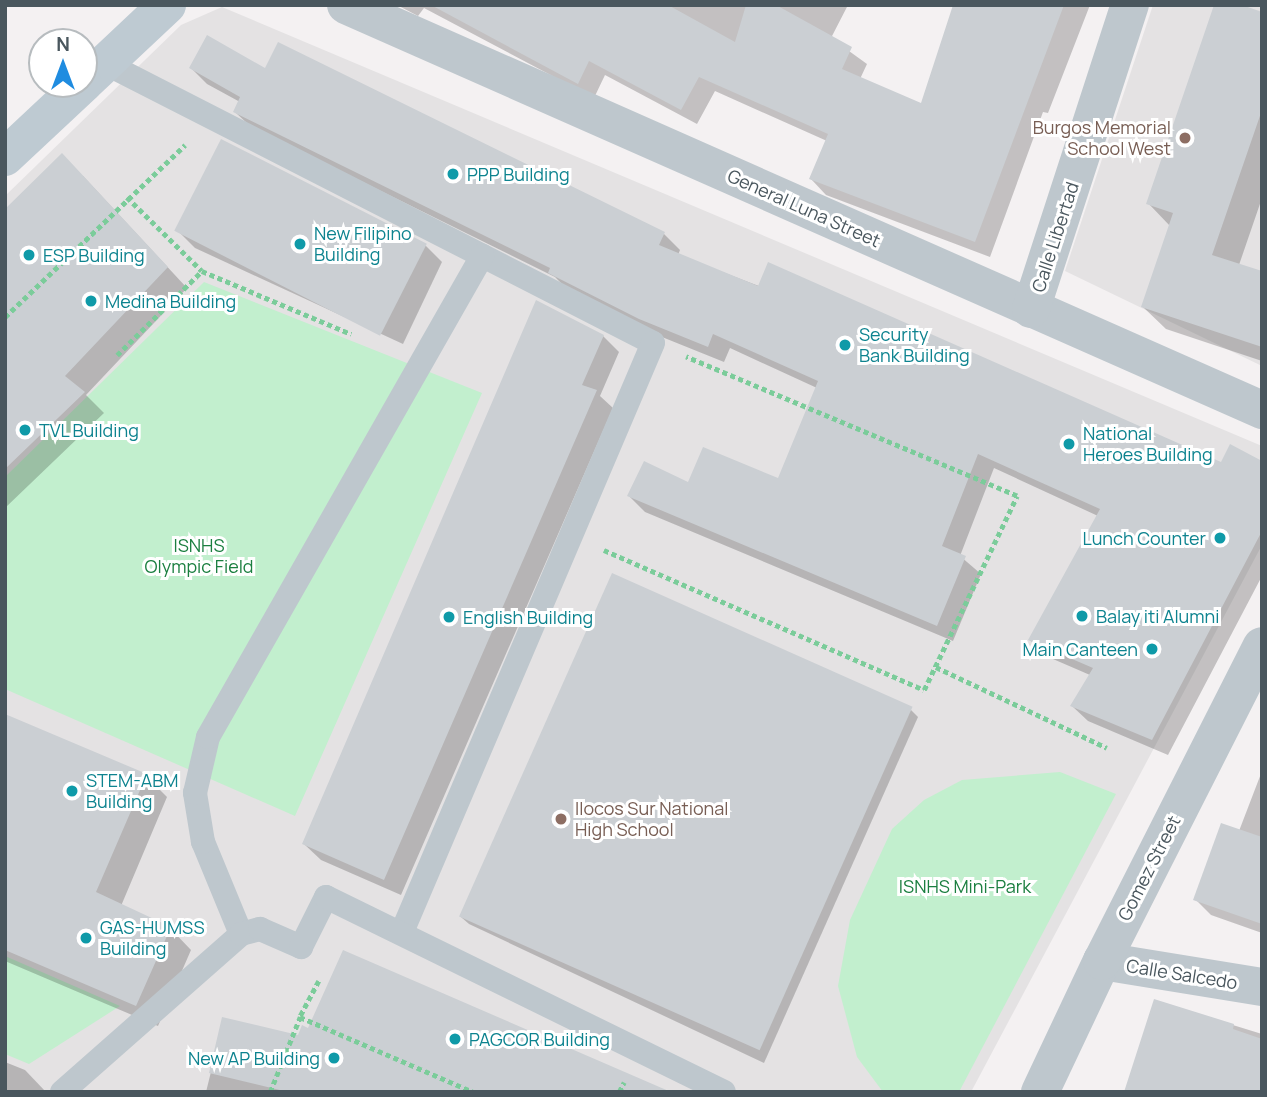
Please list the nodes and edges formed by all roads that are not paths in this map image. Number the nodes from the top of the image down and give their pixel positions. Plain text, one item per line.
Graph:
1 (167, 5) edge
2 (346, 5) edge
3 (1130, 5) edge
4 (98, 70) edge
5 (98, 79) edge
6 (68, 98) edge
7 (5, 157) edge
8 (482, 256) junction
9 (1031, 309) junction
10 (1262, 410) edge
11 (1262, 646) edge
12 (402, 933) junction
13 (241, 934) junction
14 (1101, 961) junction
15 (1262, 987) edge
16 (62, 1092) edge
17 (724, 1092) edge
18 (1041, 1092) edge

1 - 4 street
2 - 9 street, General Luna Street
3 - 9 street, Calle Libertad
5 - 8 lane
6 - 7 street
8 - 12 lane
8 - 13 lane
9 - 10 street, General Luna Street
11 - 14 street, Gomez Street
12 - 13 lane
12 - 17 lane
13 - 16 lane
14 - 15 street, Calle Salcedo
14 - 18 street, Gomez Street

